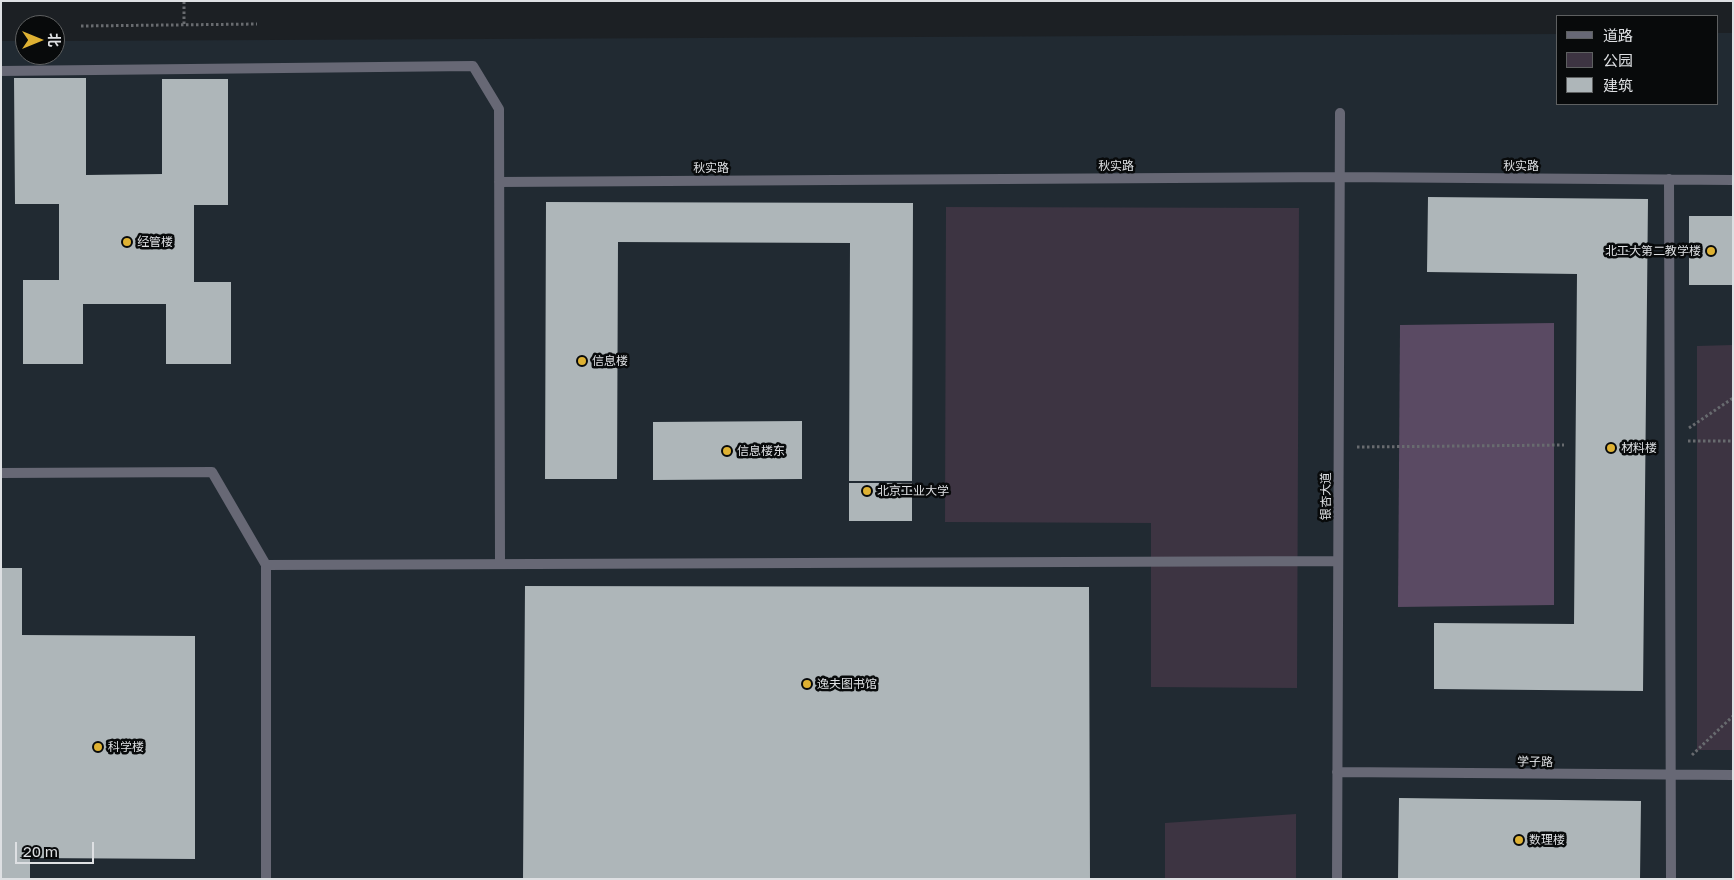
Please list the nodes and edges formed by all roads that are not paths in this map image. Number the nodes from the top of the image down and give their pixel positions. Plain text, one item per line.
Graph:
1 (1, 71) edge
2 (1340, 113) dead end
3 (1340, 177) junction
4 (1669, 179) junction
5 (1733, 180) edge
6 (499, 182) junction
7 (1, 472) edge
8 (1338, 561) junction
9 (500, 564) junction
10 (266, 565) junction
11 (1338, 772) junction
12 (1671, 776) junction
13 (1733, 776) edge
14 (266, 879) edge
15 (1337, 879) edge
16 (1671, 879) edge

1 - 6 street
2 - 3 street, 银杏大道
3 - 4 street, 秋实路
3 - 6 street, 秋实路
3 - 8 street, 银杏大道
4 - 5 street, 秋实路
4 - 12 street
6 - 9 street
7 - 10 street
8 - 9 street
8 - 11 street, 银杏大道
9 - 10 street
10 - 14 street
11 - 12 street, 学子路
11 - 15 street, 银杏大道
12 - 13 street, 学子路
12 - 16 street

